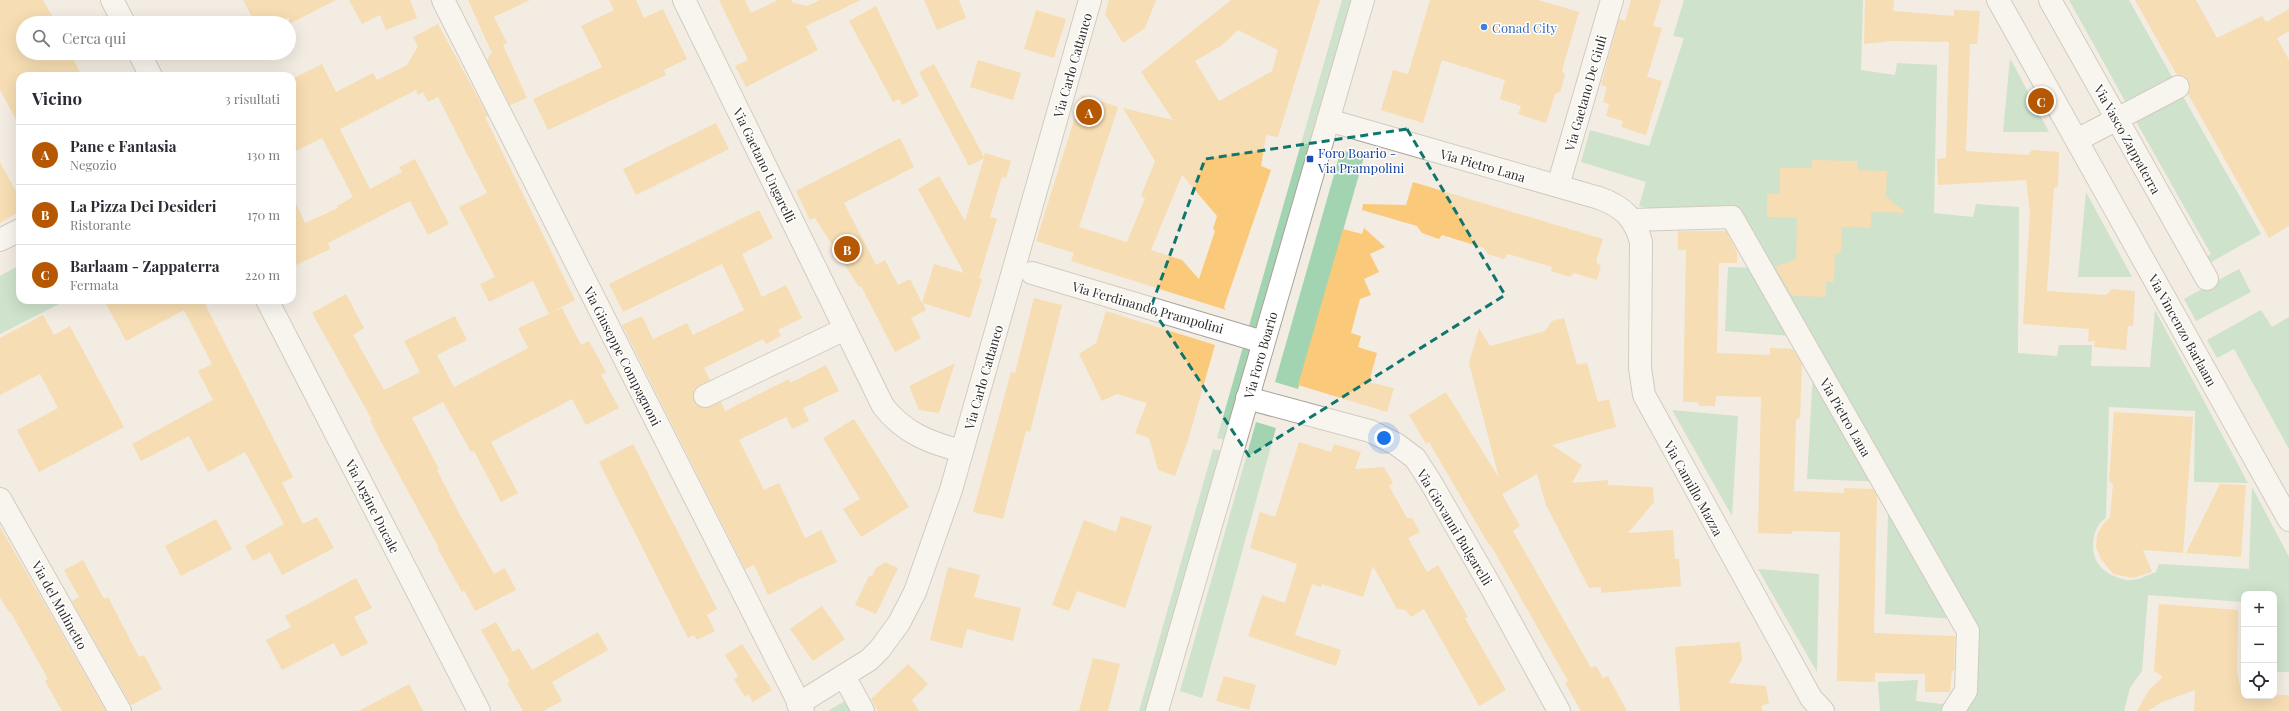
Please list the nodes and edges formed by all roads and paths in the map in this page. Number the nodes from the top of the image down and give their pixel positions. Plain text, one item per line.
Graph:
1 (112, 0) edge
2 (443, 0) edge
3 (684, 0) edge
4 (1090, 0) edge
5 (1364, 0) edge
6 (1612, 0) edge
7 (1998, 0) edge
8 (2050, 0) edge
9 (120, 16) edge
10 (143, 60) edge
11 (149, 72) edge
12 (2178, 87) dead end
13 (2117, 119) junction
14 (1328, 120) junction
15 (2077, 140) junction
16 (1558, 186) junction
17 (1632, 220) junction
18 (16, 232) edge
19 (0, 240) edge
20 (1641, 242) joint
21 (1032, 273) dead end
22 (2207, 279) dead end
23 (269, 304) edge
24 (845, 329) junction
25 (1264, 342) junction
26 (705, 396) dead end
27 (1247, 398) junction
28 (962, 451) junction
29 (0, 499) edge
30 (2289, 520) edge
31 (844, 676) junction
32 (801, 708) edge
33 (120, 711) edge
34 (479, 711) edge
35 (863, 711) edge
36 (1157, 711) edge
37 (1559, 711) edge
38 (1823, 711) edge
39 (1953, 711) edge

1 - 9 street
2 - 32 street, Via Giuseppe Compagnoni
3 - 24 street, Via Gaetano Ungarelli
4 - 28 street, Via Carlo Cattaneo
5 - 14 street, Via Foro Boario
6 - 16 street, Via Gaetano De Giuli
7 - 15 street, Via Vincenzo Barlaam
8 - 13 street, Via Vasco Zappaterra
10 - 11 street
12 - 13 street
13 - 15 street
13 - 22 street, Via Vasco Zappaterra
14 - 16 street, Via Pietro Lana
14 - 25 street, Via Foro Boario
15 - 30 street, Via Vincenzo Barlaam
16 - 17 street, Via Pietro Lana
17 - 20 street, Via Pietro Lana
17 - 39 street, Via Pietro Lana
18 - 19 street
20 - 38 street, Via Camillo Mazza
21 - 25 street, Via Ferdinando Prampolini
23 - 34 street, Via Argine Ducale
24 - 26 street
24 - 28 street, Via Gaetano Ungarelli
25 - 27 street, Via Foro Boario
27 - 36 street, Via Foro Boario
27 - 37 street, Via Giovanni Bulgarelli
28 - 31 street, Via Carlo Cattaneo
29 - 33 street, Via del Mulinetto
31 - 32 street, Via Carlo Cattaneo
31 - 35 street

